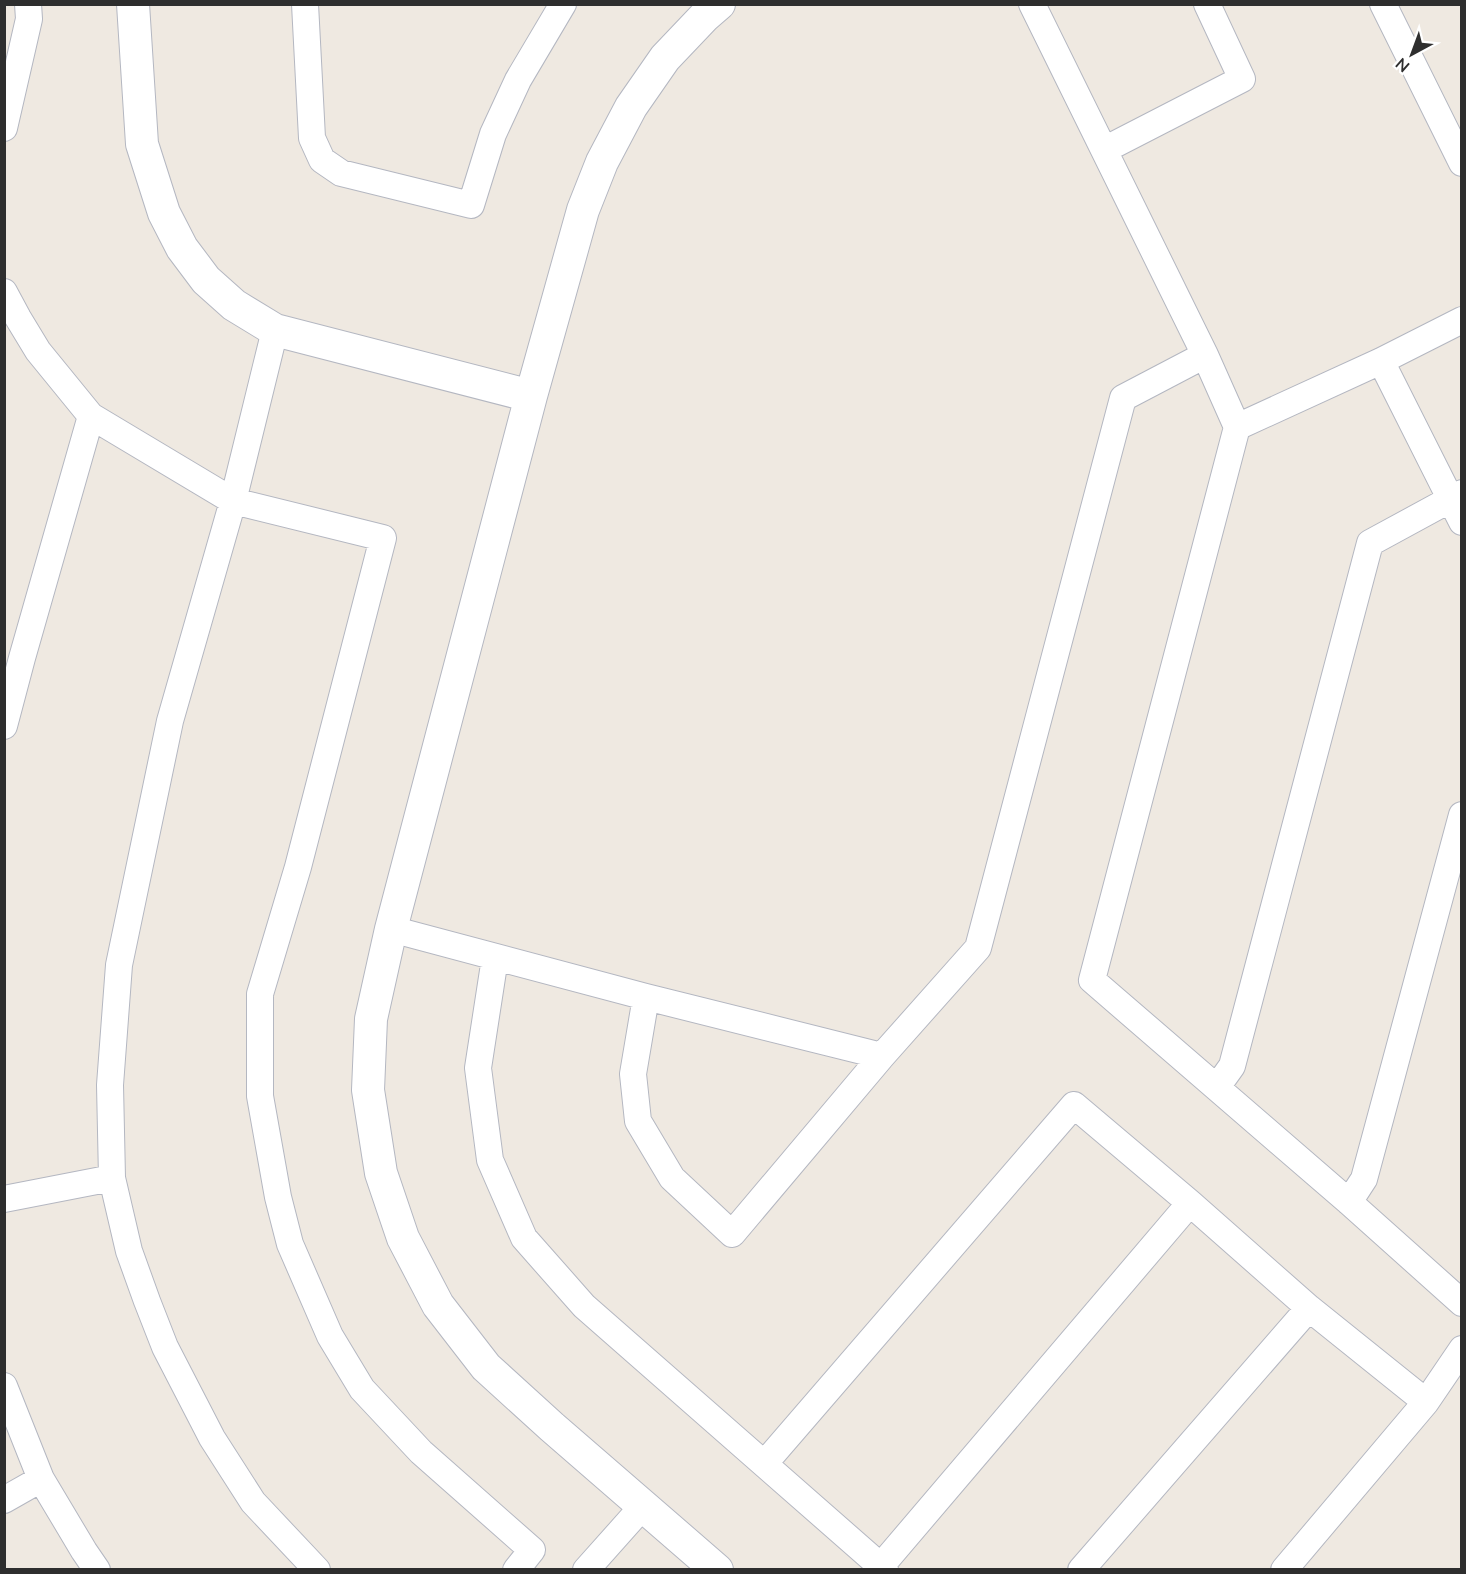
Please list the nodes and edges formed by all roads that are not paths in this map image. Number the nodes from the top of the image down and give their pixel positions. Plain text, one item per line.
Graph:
1 (28, 4) edge
2 (134, 4) edge
3 (305, 4) edge
4 (719, 4) edge
5 (1032, 4) edge
6 (1207, 4) edge
7 (1383, 4) edge
8 (560, 6) edge
9 (4, 128) edge
10 (1104, 150) junction
11 (1461, 163) edge
12 (4, 291) edge
13 (1461, 320) edge
14 (275, 330) junction
15 (1205, 355) junction
16 (1381, 361) junction
17 (531, 396) junction
18 (91, 416) junction
19 (1238, 427) junction
20 (1456, 496) edge
21 (233, 501) junction
22 (1461, 522) edge
23 (4, 726) edge
24 (1461, 815) edge
25 (391, 929) junction
26 (495, 958) junction
27 (646, 997) junction
28 (882, 1056) junction
29 (1217, 1087) junction
30 (112, 1178) junction
31 (4, 1199) edge
32 (1349, 1202) junction
33 (1190, 1203) junction
34 (1461, 1303) edge
35 (1309, 1308) junction
36 (1461, 1349) edge
37 (4, 1386) edge
38 (1426, 1402) junction
39 (764, 1464) junction
40 (41, 1479) junction
41 (4, 1500) edge
42 (643, 1506) junction
43 (883, 1568) edge
44 (97, 1569) edge
45 (317, 1569) edge
46 (516, 1569) edge
47 (586, 1569) edge
48 (717, 1569) edge
49 (1081, 1569) edge
50 (1284, 1569) edge

1 - 9 street
2 - 14 street
3 - 8 street
4 - 17 street
5 - 10 street
6 - 10 street
7 - 11 street
10 - 15 street
12 - 18 street
13 - 16 street
14 - 17 street
14 - 21 street
15 - 19 street
15 - 28 street
16 - 19 street
16 - 20 street
17 - 25 street
18 - 21 street
18 - 23 street
19 - 29 street
20 - 22 street
20 - 29 street
21 - 30 street
21 - 46 street
24 - 32 street
25 - 26 street
25 - 42 street
26 - 27 street
26 - 39 street
27 - 28 street
27 - 28 street
29 - 32 street
30 - 31 street
30 - 45 street
32 - 34 street
33 - 35 street
33 - 39 street
33 - 43 street
35 - 38 street
35 - 49 street
36 - 38 street
37 - 40 street
38 - 50 street
39 - 43 street
40 - 41 street
40 - 44 street
42 - 47 street
42 - 48 street

